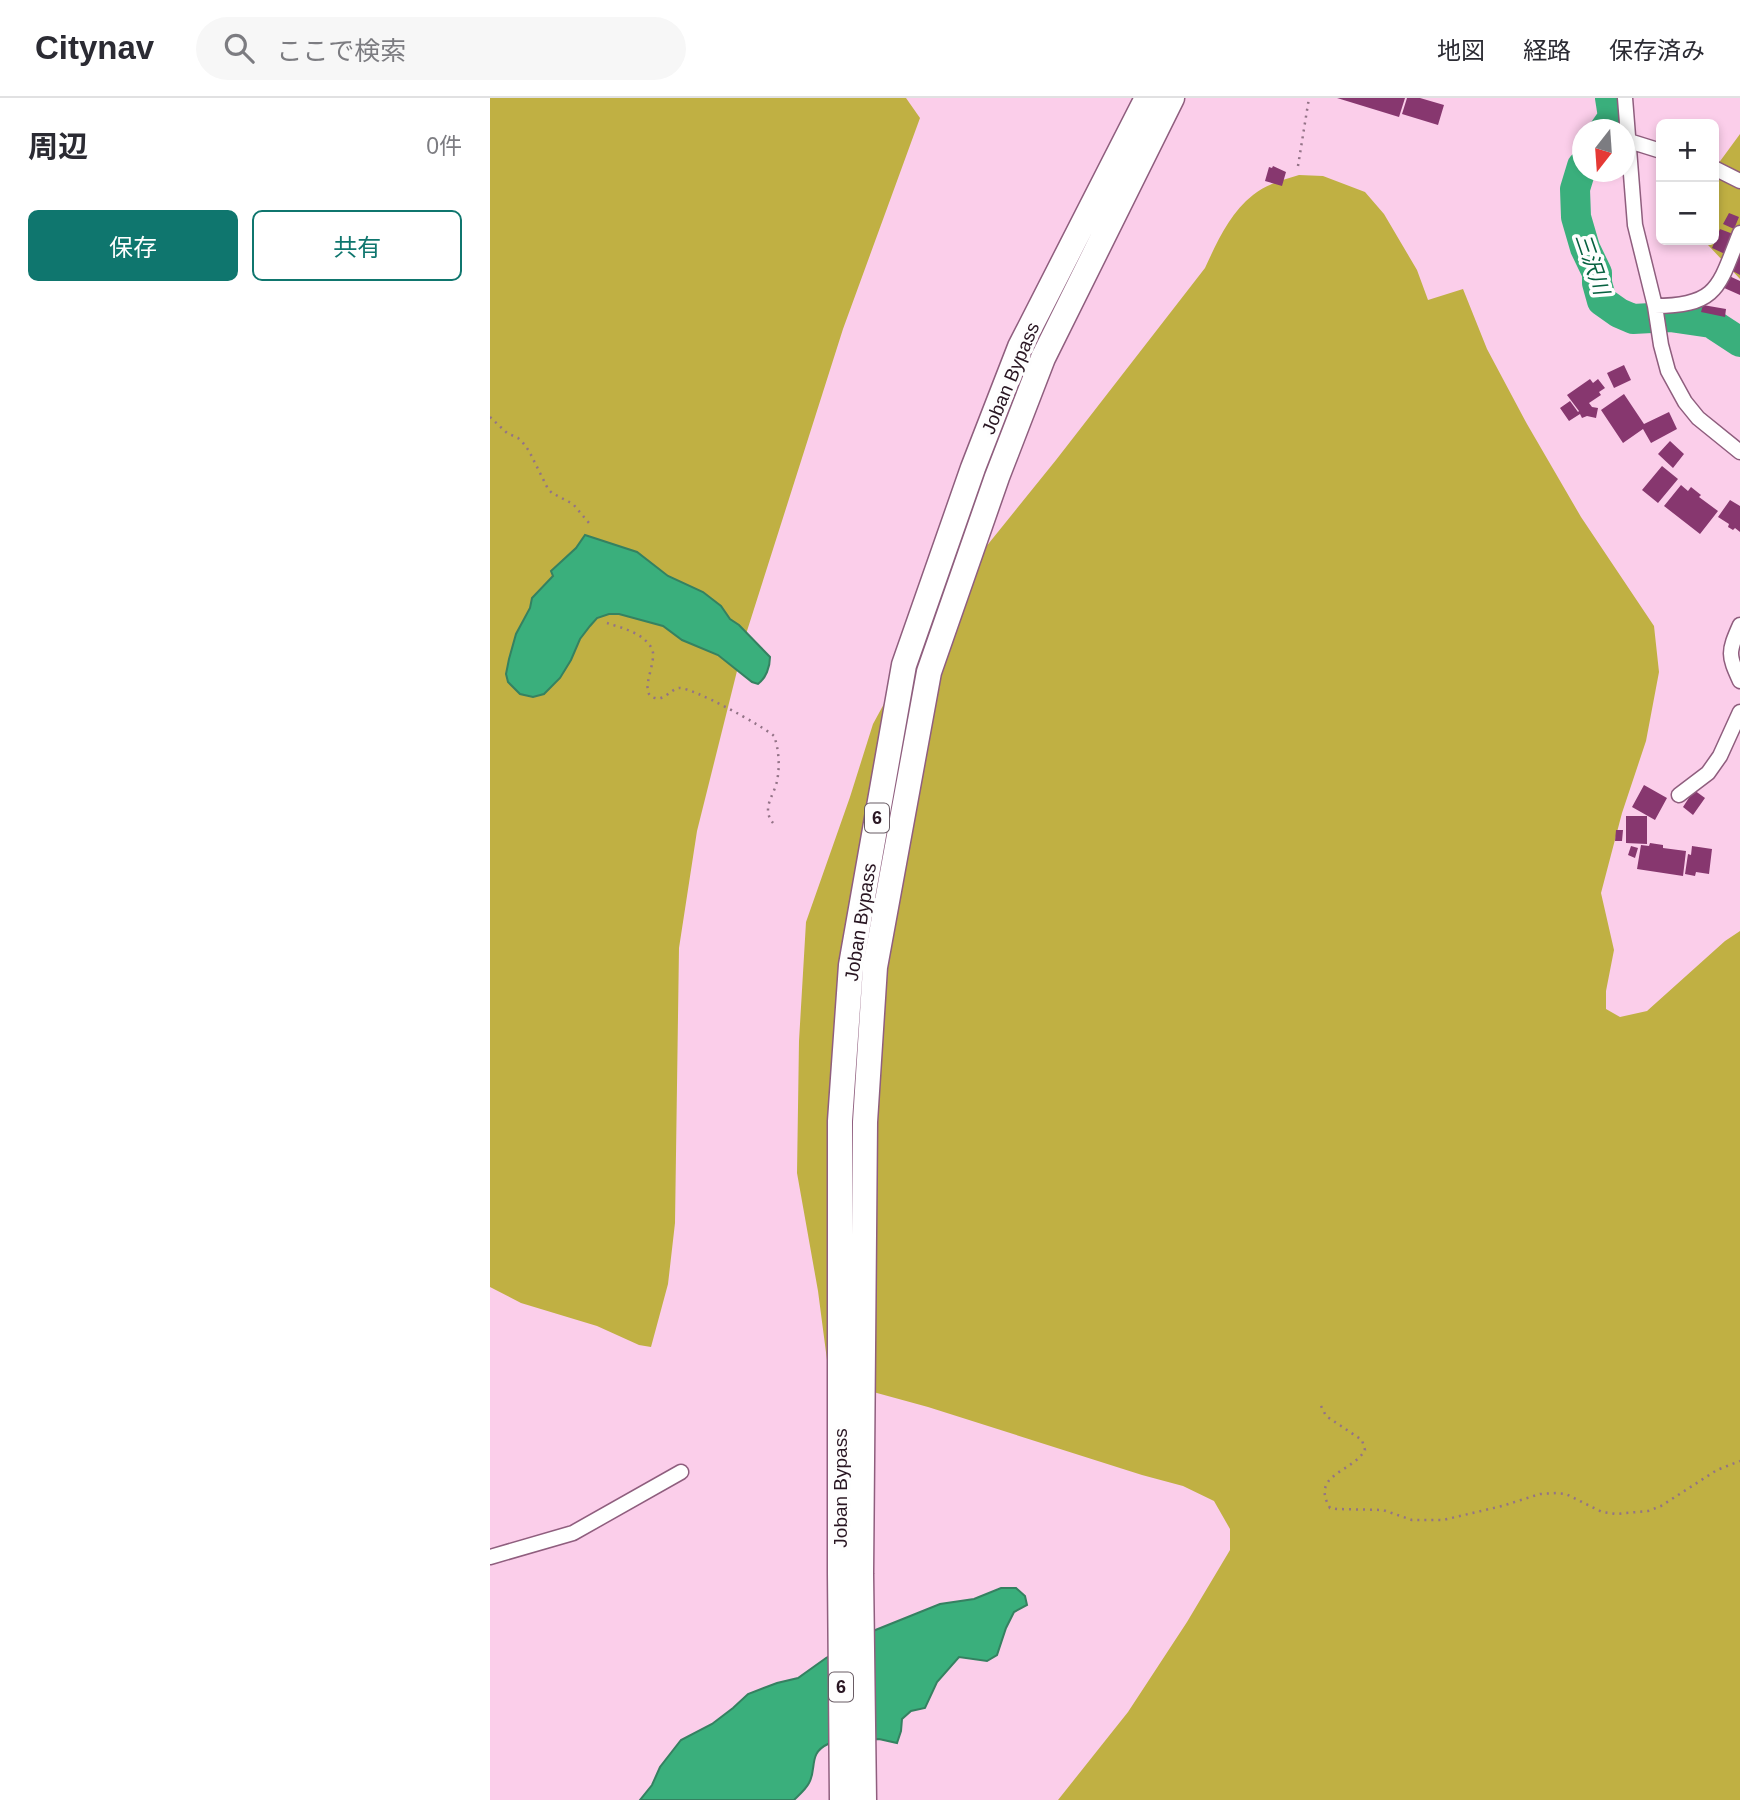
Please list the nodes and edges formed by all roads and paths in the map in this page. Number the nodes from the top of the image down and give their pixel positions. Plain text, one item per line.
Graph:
1 (1172, 98) edge
2 (1309, 98) edge
3 (1625, 98) edge
4 (1148, 112) edge
5 (1627, 119) edge
6 (1635, 143) edge
7 (1656, 149) edge
8 (1298, 166) dead end
9 (1719, 170) edge
10 (1740, 181) edge
11 (1632, 182) edge
12 (1740, 233) edge
13 (1655, 306) junction
14 (490, 417) edge
15 (1740, 452) edge
16 (589, 523) dead end
17 (607, 623) dead end
18 (1740, 625) edge
19 (1740, 681) edge
20 (1740, 712) edge
21 (1679, 795) dead end
22 (773, 823) dead end
23 (1321, 1406) dead end
24 (1740, 1461) edge
25 (681, 1472) dead end
26 (490, 1557) edge
27 (850, 1574) junction
28 (842, 1800) edge
29 (864, 1800) edge

1 - 4 highway, Joban Bypass / 6
2 - 8 path
3 - 5 street
4 - 27 highway, Joban Bypass / 6
6 - 7 street
9 - 10 street
11 - 13 street
12 - 13 street
13 - 15 street
14 - 16 path
17 - 22 path
18 - 19 street
20 - 21 street
23 - 24 path
25 - 26 street
27 - 28 highway, Joban Bypass / 6
27 - 29 highway, Joban Bypass / 6

